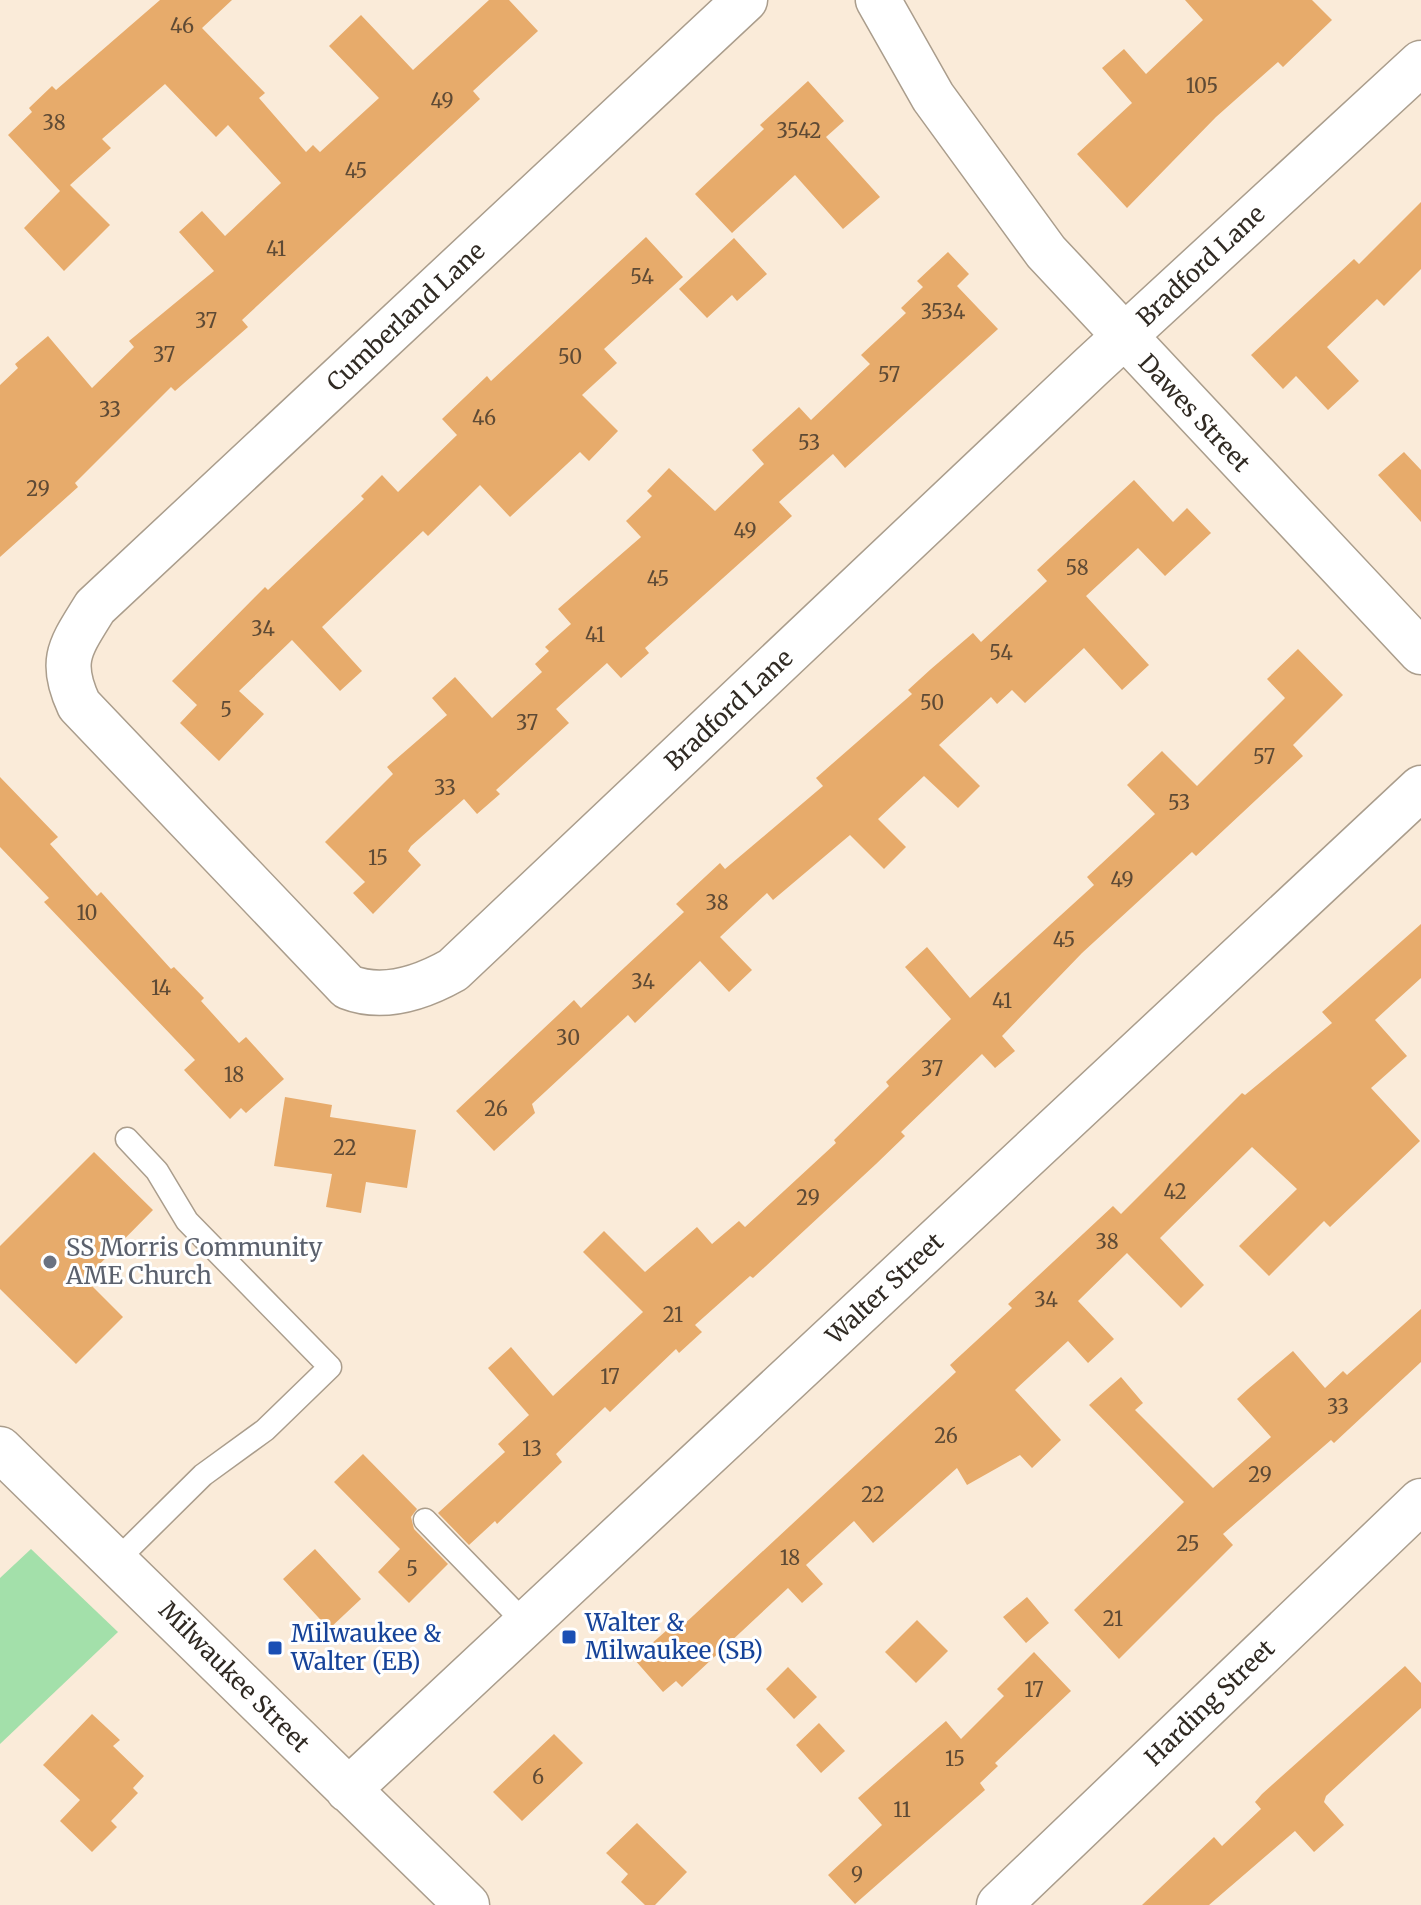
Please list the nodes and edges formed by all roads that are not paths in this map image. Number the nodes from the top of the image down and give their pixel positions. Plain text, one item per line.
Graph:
1 (745, 0) edge
2 (878, 0) edge
3 (1421, 63) edge
4 (1123, 337) junction
5 (75, 640) joint
6 (1421, 652) edge
7 (1421, 788) edge
8 (127, 1139) dead end
9 (0, 1449) edge
10 (1421, 1501) edge
11 (425, 1520) dead end
12 (116, 1561) junction
13 (526, 1624) junction
14 (348, 1790) junction
15 (467, 1905) edge
16 (999, 1905) edge

1 - 5 street, Cumberland Lane
2 - 4 street, Dawes Street
3 - 4 street, Bradford Lane
4 - 5 street, Bradford Lane
4 - 6 street, Dawes Street
7 - 13 street, Walter Street
8 - 12 lane
9 - 12 street, Milwaukee Street
10 - 16 street, Harding Street
11 - 13 lane
12 - 14 street, Milwaukee Street
13 - 14 street, Walter Street
14 - 15 street, Milwaukee Street

